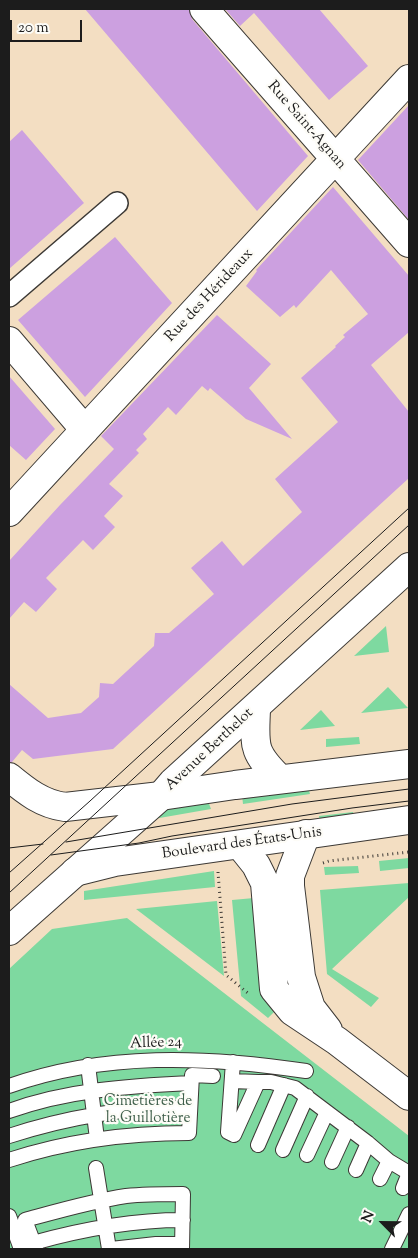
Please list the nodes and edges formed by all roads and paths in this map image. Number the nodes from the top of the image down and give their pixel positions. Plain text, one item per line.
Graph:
1 (204, 9) edge
2 (409, 79) edge
3 (336, 160) junction
4 (117, 203) dead end
5 (409, 243) edge
6 (9, 296) edge
7 (9, 342) edge
8 (86, 430) junction
9 (9, 512) edge
10 (409, 567) edge
11 (256, 708) junction
12 (409, 764) edge
13 (9, 777) edge
14 (280, 779) junction
15 (161, 796) junction
16 (409, 820) edge
17 (306, 834) junction
18 (240, 844) junction
19 (409, 852) edge
20 (293, 869) junction
21 (75, 872) junction
22 (260, 874) junction
23 (9, 931) edge
24 (253, 998) dead end
25 (337, 1041) junction
26 (233, 1062) junction
27 (88, 1065) junction
28 (306, 1071) dead end
29 (213, 1076) dead end
30 (232, 1081) junction
31 (258, 1082) junction
32 (191, 1083) junction
33 (284, 1085) junction
34 (9, 1086) edge
35 (91, 1091) junction
36 (307, 1096) junction
37 (409, 1096) edge
38 (190, 1109) junction
39 (9, 1111) edge
40 (327, 1112) junction
41 (94, 1116) junction
42 (348, 1127) junction
43 (9, 1136) edge
44 (97, 1139) junction
45 (368, 1143) junction
46 (258, 1145) dead end
47 (283, 1150) dead end
48 (307, 1155) dead end
49 (9, 1160) edge
50 (389, 1161) junction
51 (332, 1162) dead end
52 (96, 1168) dead end
53 (356, 1170) dead end
54 (380, 1179) dead end
55 (403, 1188) dead end
56 (101, 1200) junction
57 (409, 1214) edge
58 (9, 1216) edge
59 (183, 1220) junction
60 (105, 1226) junction
61 (34, 1246) edge
62 (182, 1247) edge
63 (20, 1249) edge
64 (110, 1249) edge
65 (392, 1249) edge

1 - 3 street, Rue Saint-Agnan
2 - 3 street, Rue des Hérideaux
3 - 5 street, Rue Saint-Agnan
3 - 8 street, Rue des Hérideaux
4 - 6 street
7 - 8 street
8 - 9 street, Rue des Hérideaux
10 - 11 street, Avenue Berthelot
11 - 14 street
11 - 15 street, Avenue Berthelot
12 - 14 street
13 - 15 street
14 - 15 street
15 - 21 street, Avenue Berthelot
16 - 17 street, Boulevard des États-Unis
17 - 18 street, Boulevard des États-Unis
17 - 20 street
18 - 21 street, Boulevard des États-Unis
18 - 22 street
19 - 20 path
20 - 25 street
21 - 23 street, Avenue Berthelot
22 - 24 path
22 - 25 street
25 - 37 street
26 - 27 lane, Allée 24
26 - 28 lane, Allée 24
26 - 30 lane
27 - 34 lane, Allée 24
27 - 35 lane
29 - 32 lane
30 - 31 lane
30 - 31 lane
31 - 33 lane
32 - 35 lane
32 - 38 lane
33 - 36 lane
33 - 46 lane
35 - 39 lane
35 - 41 lane
36 - 40 lane
36 - 47 lane
38 - 41 lane
38 - 44 lane
40 - 42 lane
40 - 48 lane
41 - 43 lane
41 - 44 lane
42 - 45 lane
42 - 51 lane
44 - 49 lane
45 - 50 lane
45 - 53 lane
50 - 54 lane
50 - 55 lane
52 - 56 lane
56 - 59 lane
56 - 60 lane
56 - 61 lane
57 - 65 lane
58 - 63 lane
59 - 60 lane
59 - 62 lane
60 - 61 lane
60 - 64 lane
62 - 64 lane

